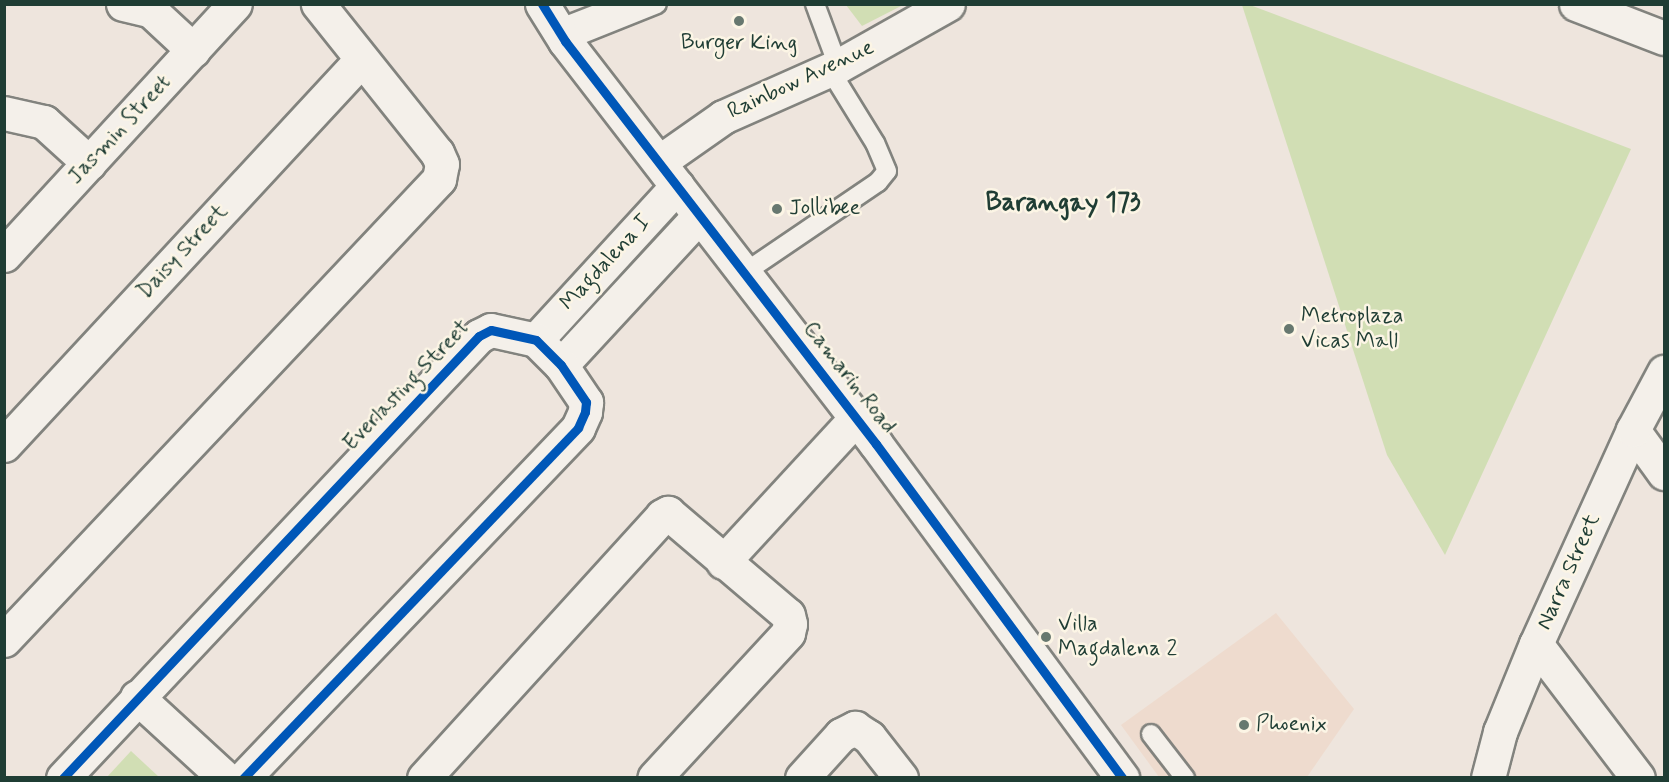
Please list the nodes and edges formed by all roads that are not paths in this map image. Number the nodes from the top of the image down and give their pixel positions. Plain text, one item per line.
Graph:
1 (123, 4) edge
2 (235, 4) edge
3 (318, 4) edge
4 (622, 4) edge
5 (657, 4) edge
6 (815, 4) edge
7 (948, 4) edge
8 (1576, 4) edge
9 (909, 13) edge
10 (555, 25) edge
11 (1665, 38) edge
12 (193, 50) junction
13 (361, 60) junction
14 (834, 68) junction
15 (4, 113) edge
16 (89, 163) junction
17 (668, 174) junction
18 (699, 216) junction
19 (4, 255) edge
20 (744, 273) junction
21 (536, 340) junction
22 (561, 365) junction
23 (1665, 372) edge
24 (856, 418) junction
25 (1633, 430) junction
26 (4, 446) edge
27 (1665, 473) edge
28 (723, 561) junction
29 (4, 640) edge
30 (1536, 644) junction
31 (137, 697) junction
32 (1151, 734) dead end
33 (63, 777) edge
34 (225, 777) edge
35 (244, 777) edge
36 (424, 777) edge
37 (654, 777) edge
38 (802, 777) edge
39 (901, 777) edge
40 (1122, 777) edge
41 (1185, 777) edge
42 (1488, 777) edge
43 (1638, 777) edge

1 - 12 street
2 - 12 street, Jasmin Street
3 - 13 street
4 - 10 lane
5 - 10 lane
6 - 14 lane
7 - 9 street, Rainbow Avenue
8 - 11 street
9 - 14 street, Rainbow Avenue
10 - 17 street, Camarin Road
12 - 16 street, Jasmin Street
13 - 26 street, Daisy Street
13 - 29 street
14 - 17 street, Rainbow Avenue
14 - 20 lane
15 - 16 street
16 - 19 street, Jasmin Street
17 - 18 street, Camarin Road
17 - 21 street, Magdalena I
18 - 20 street, Camarin Road
18 - 22 street, Magdalena I
20 - 24 street, Camarin Road
21 - 22 street
21 - 31 street, Everlasting Street
22 - 35 street
23 - 25 street, Narra Street
24 - 28 street
24 - 40 street, Camarin Road
25 - 27 street
25 - 30 street, Narra Street
28 - 36 street
28 - 37 street
30 - 42 street, Narra Street
30 - 43 street
31 - 33 street, Everlasting Street
31 - 34 street
32 - 41 lane
38 - 39 street

